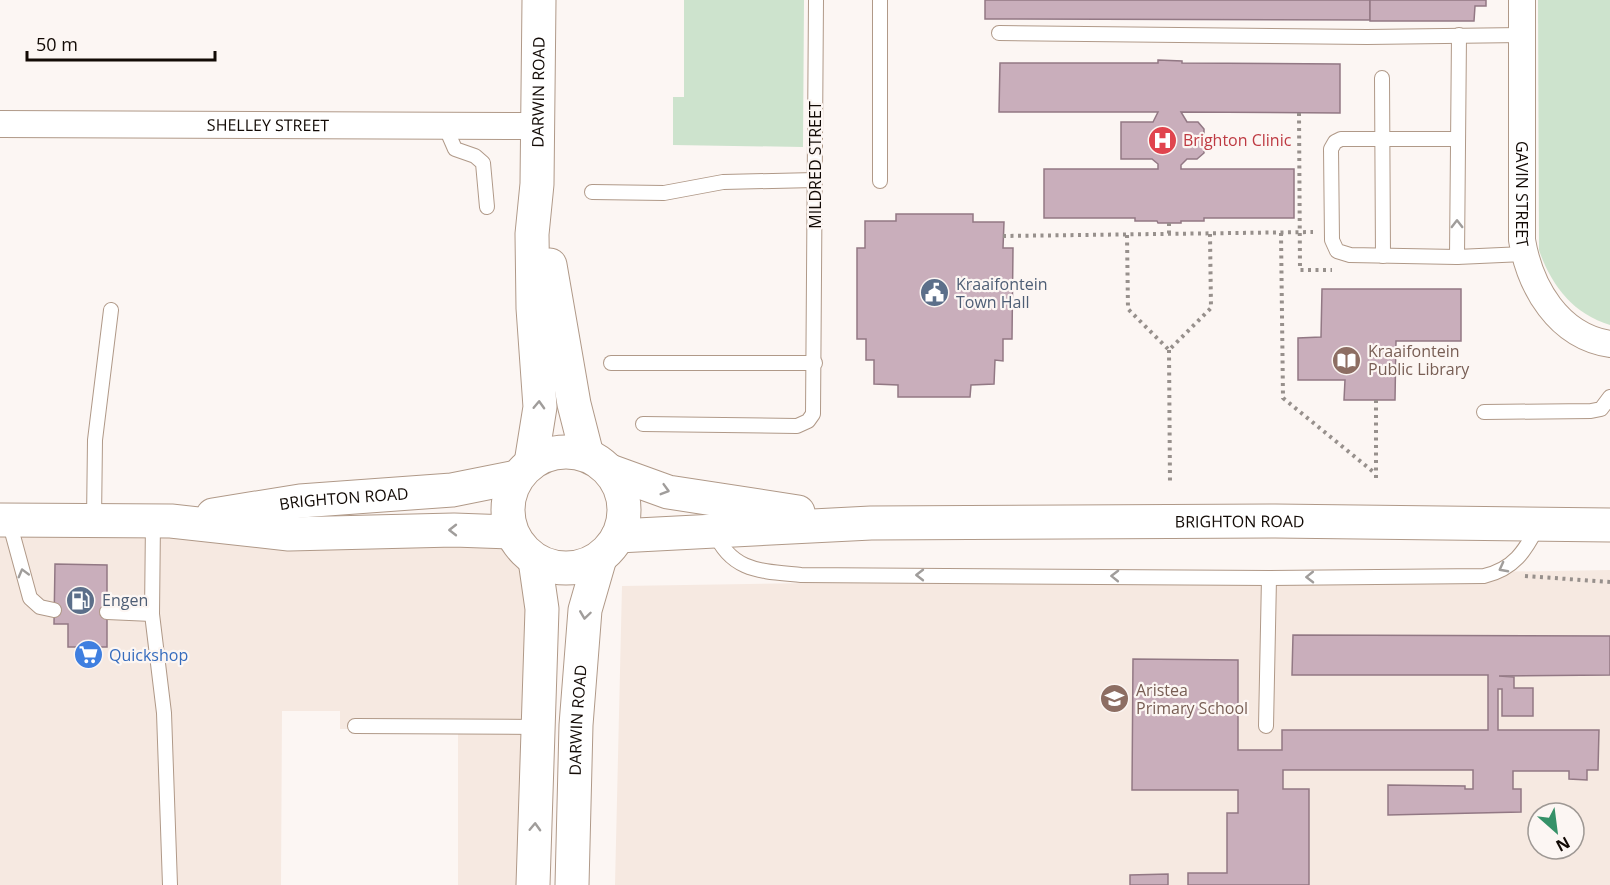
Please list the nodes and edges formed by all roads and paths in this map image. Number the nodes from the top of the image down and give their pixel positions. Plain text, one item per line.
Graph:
1 (539, 0) edge
2 (816, 0) edge
3 (880, 0) edge
4 (1522, 0) edge
5 (999, 33) dead end
6 (1522, 35) junction
7 (1459, 36) junction
8 (1382, 78) dead end
9 (0, 124) edge
10 (446, 126) junction
11 (538, 126) junction
12 (1457, 139) junction
13 (1382, 140) junction
14 (815, 180) junction
15 (880, 182) dead end
16 (537, 184) junction
17 (592, 192) dead end
18 (487, 207) dead end
19 (1168, 223) dead end
20 (1332, 232) junction
21 (1281, 233) junction
22 (1169, 234) junction
23 (1210, 234) junction
24 (1127, 235) junction
25 (1003, 236) dead end
26 (1524, 254) junction
27 (1383, 256) junction
28 (1457, 256) junction
29 (111, 310) dead end
30 (1610, 344) edge
31 (1169, 350) junction
32 (611, 363) dead end
33 (815, 363) junction
34 (1610, 398) edge
35 (1376, 400) dead end
36 (1484, 412) dead end
37 (643, 424) dead end
38 (598, 463) junction
39 (524, 470) junction
40 (1377, 474) junction
41 (1376, 480) dead end
42 (1170, 484) dead end
43 (4, 520) edge
44 (94, 521) junction
45 (162, 521) junction
46 (871, 523) junction
47 (1539, 524) junction
48 (1610, 525) edge
49 (713, 530) junction
50 (511, 532) junction
51 (609, 547) junction
52 (535, 560) junction
53 (1519, 574) dead end
54 (1269, 578) junction
55 (1610, 582) edge
56 (54, 610) dead end
57 (107, 612) dead end
58 (152, 614) junction
59 (356, 726) dead end
60 (1266, 726) dead end
61 (539, 727) junction
62 (170, 885) edge
63 (533, 885) edge
64 (572, 885) edge

1 - 11 main road, DARWIN ROAD
2 - 14 lane, MILDRED STREET
3 - 15 lane
4 - 6 street, GAVIN STREET
5 - 7 lane
6 - 7 lane
6 - 26 street, GAVIN STREET
7 - 12 lane
8 - 13 lane
9 - 10 street, SHELLEY STREET
10 - 11 street, SHELLEY STREET
10 - 18 lane
11 - 16 main road, DARWIN ROAD
12 - 13 lane
28 -> 12 lane
13 - 20 lane
13 - 27 lane
14 - 17 lane
14 - 33 lane, MILDRED STREET
16 - 38 main road, DARWIN ROAD
39 -> 16 main road, DARWIN ROAD
19 - 22 path
20 - 21 path
20 - 27 lane
21 - 23 path
21 - 40 path
22 - 23 path
22 - 24 path
23 - 31 path
24 - 25 path
24 - 31 path
26 - 28 lane
26 - 30 street, GAVIN STREET
27 - 28 lane
29 - 44 lane
31 - 42 path
32 - 33 lane
33 - 37 lane, MILDRED STREET
34 - 36 lane
35 - 40 path
38 - 39 main road
38 -> 46 main road, BRIGHTON ROAD
38 - 51 main road
39 - 45 main road, BRIGHTON ROAD
39 - 50 main road
40 - 41 path
43 - 44 main road, BRIGHTON ROAD
56 -> 43 lane
44 - 45 main road, BRIGHTON ROAD
50 -> 45 main road, BRIGHTON ROAD
45 - 58 lane
46 - 47 main road, BRIGHTON ROAD
46 - 49 main road, BRIGHTON ROAD
47 - 48 main road, BRIGHTON ROAD
47 -> 54 lane
49 - 51 main road, BRIGHTON ROAD
54 -> 49 lane
50 - 52 main road
51 - 52 main road
51 -> 64 main road, DARWIN ROAD
52 - 61 main road
53 - 55 path
54 - 60 lane
57 - 58 lane
58 - 62 lane
59 - 61 lane
63 -> 61 main road

